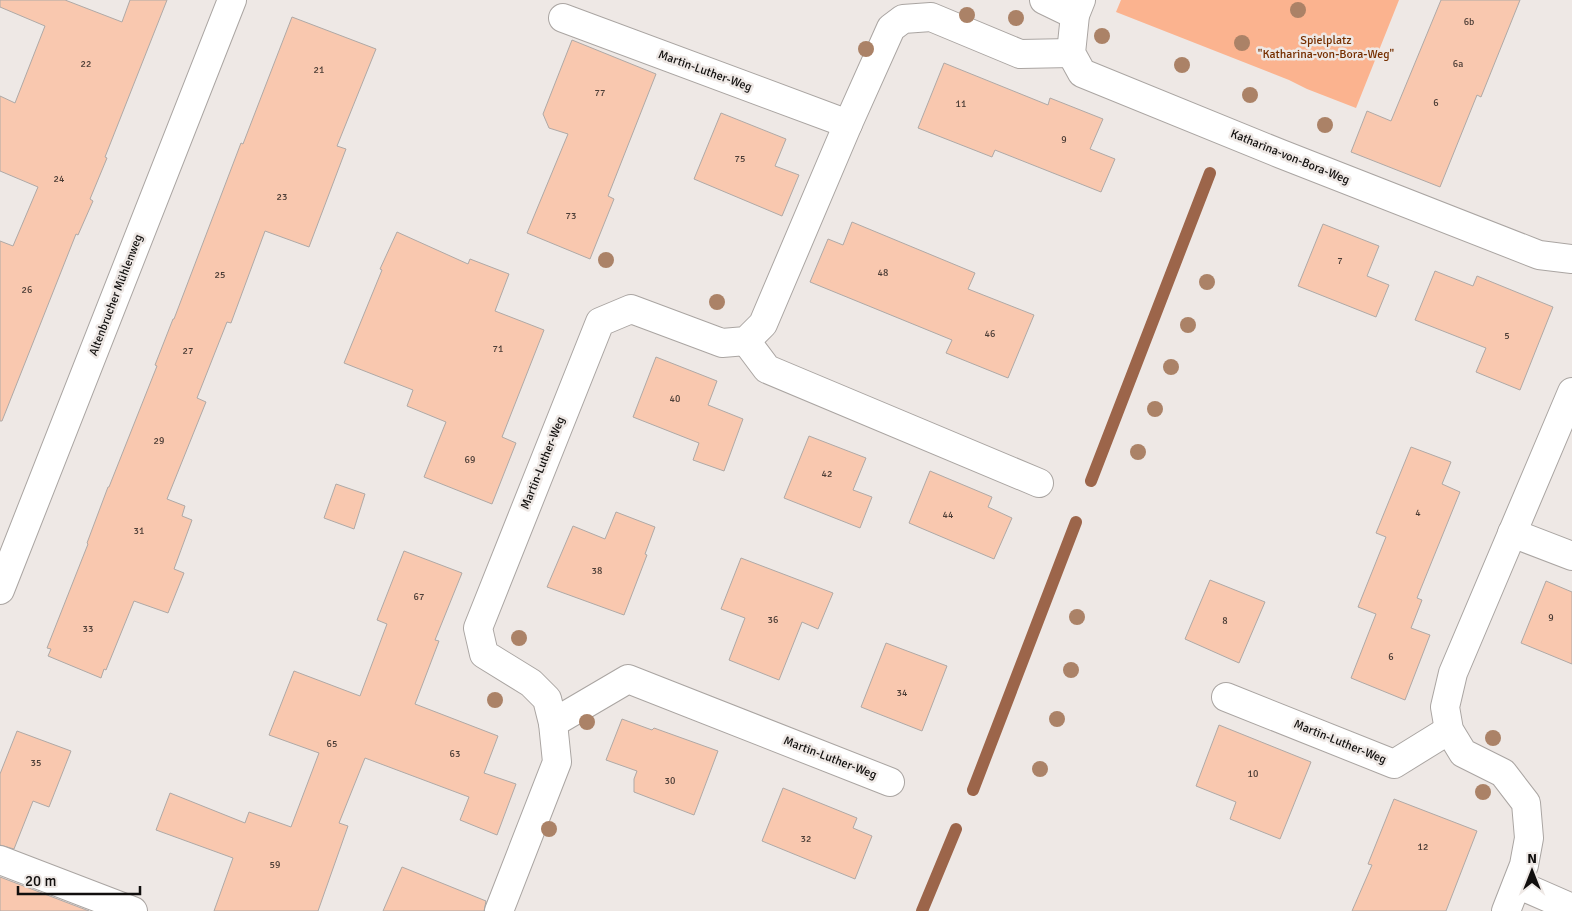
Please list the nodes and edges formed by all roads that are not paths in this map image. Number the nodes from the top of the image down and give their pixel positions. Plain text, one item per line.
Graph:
1 (232, 0) edge
2 (1044, 0) edge
3 (1078, 7) edge
4 (904, 9) edge
5 (563, 18) dead end
6 (1071, 53) junction
7 (848, 124) junction
8 (1572, 259) edge
9 (746, 341) junction
10 (1572, 392) edge
11 (1039, 483) dead end
12 (1512, 533) junction
13 (1572, 556) edge
14 (0, 590) edge
15 (1226, 697) dead end
16 (553, 723) junction
17 (1449, 730) junction
18 (890, 782) dead end
19 (0, 860) edge
20 (1516, 884) junction
21 (1572, 908) edge
22 (133, 911) edge
23 (499, 911) edge
24 (1506, 911) edge

1 - 14 street, Altenbrucher Mühlenweg
2 - 3 street
3 - 6 street
4 - 6 street
4 - 7 street
5 - 7 street, Martin-Luther-Weg
6 - 8 street, Katharina-von-Bora-Weg
7 - 9 street
9 - 11 street
9 - 16 street, Martin-Luther-Weg
10 - 12 street
12 - 13 street
12 - 17 street
15 - 17 street, Martin-Luther-Weg
16 - 18 street, Martin-Luther-Weg
16 - 23 street, Martin-Luther-Weg
17 - 20 street
19 - 22 street
20 - 21 street
20 - 24 street

